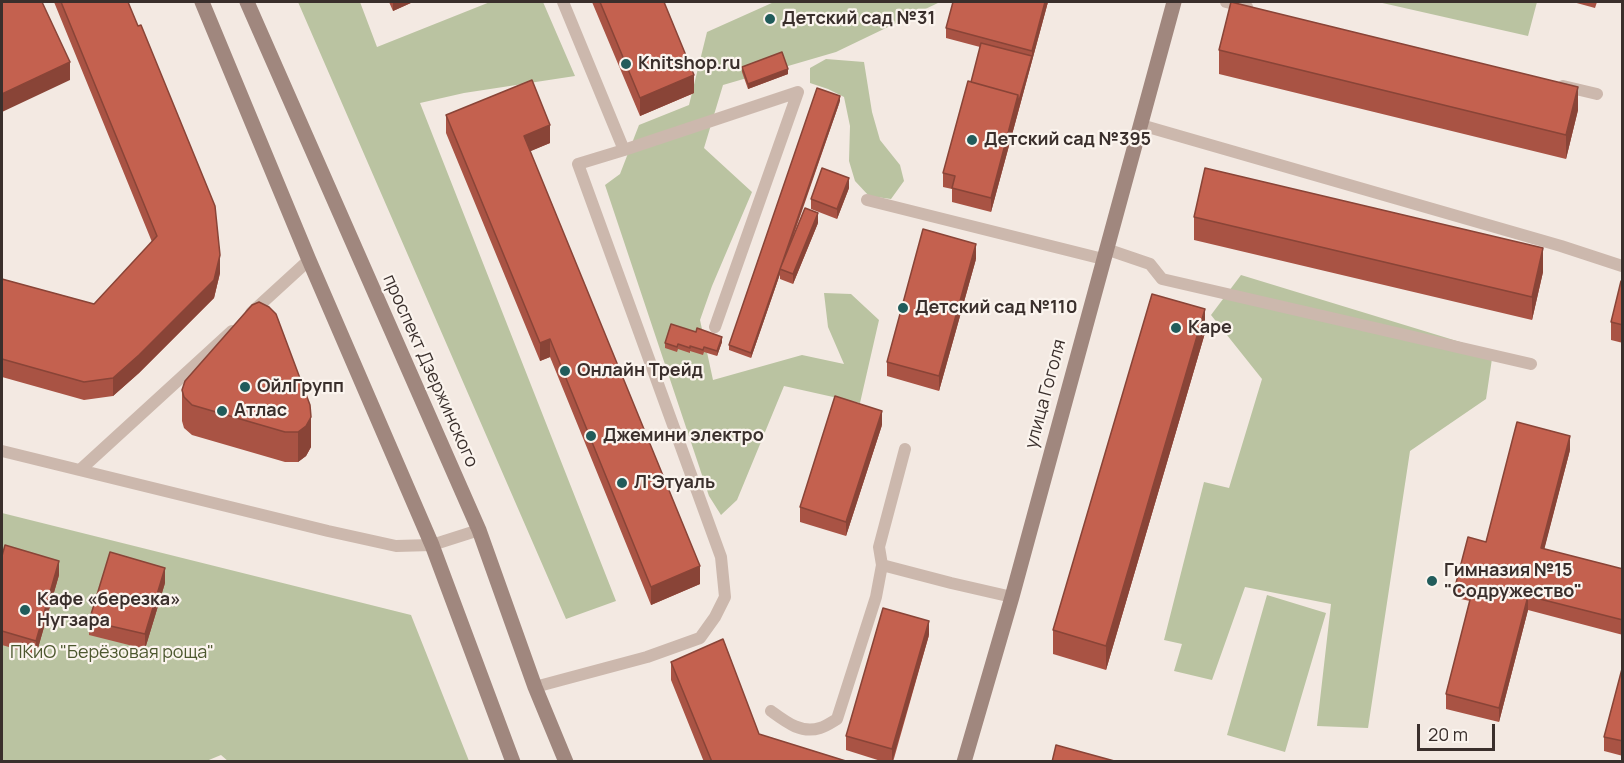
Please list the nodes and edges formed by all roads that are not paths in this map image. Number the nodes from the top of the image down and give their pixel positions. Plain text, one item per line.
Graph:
1 (202, 2) edge
2 (248, 2) edge
3 (563, 2) edge
4 (1174, 2) edge
5 (1226, 2) edge
6 (1261, 10) edge
7 (1551, 82) edge
8 (1597, 94) dead end
9 (1141, 124) junction
10 (624, 150) junction
11 (867, 200) dead end
12 (1104, 254) junction
13 (309, 260) junction
14 (1623, 266) edge
15 (715, 327) dead end
16 (1531, 364) dead end
17 (905, 449) dead end
18 (2, 451) edge
19 (80, 470) junction
20 (479, 530) junction
21 (432, 545) junction
22 (882, 565) junction
23 (1012, 597) junction
24 (535, 687) junction
25 (771, 711) dead end
26 (513, 762) edge
27 (566, 762) edge
28 (964, 762) edge

1 - 13 main road
2 - 20 main road, проспект Дзержинского
3 - 10 lane
4 - 9 main road, улица Гоголя
5 - 6 lane
7 - 8 lane
9 - 12 main road, улица Гоголя
9 - 14 lane
10 - 15 lane
10 - 24 lane
11 - 12 lane
12 - 16 lane
12 - 23 main road, улица Гоголя
13 - 19 lane
13 - 21 main road
17 - 22 lane
18 - 19 lane
19 - 21 lane
20 - 21 lane
20 - 24 main road, проспект Дзержинского
21 - 26 main road
22 - 23 lane
22 - 25 lane
23 - 28 main road, улица Гоголя
24 - 27 main road, проспект Дзержинского

